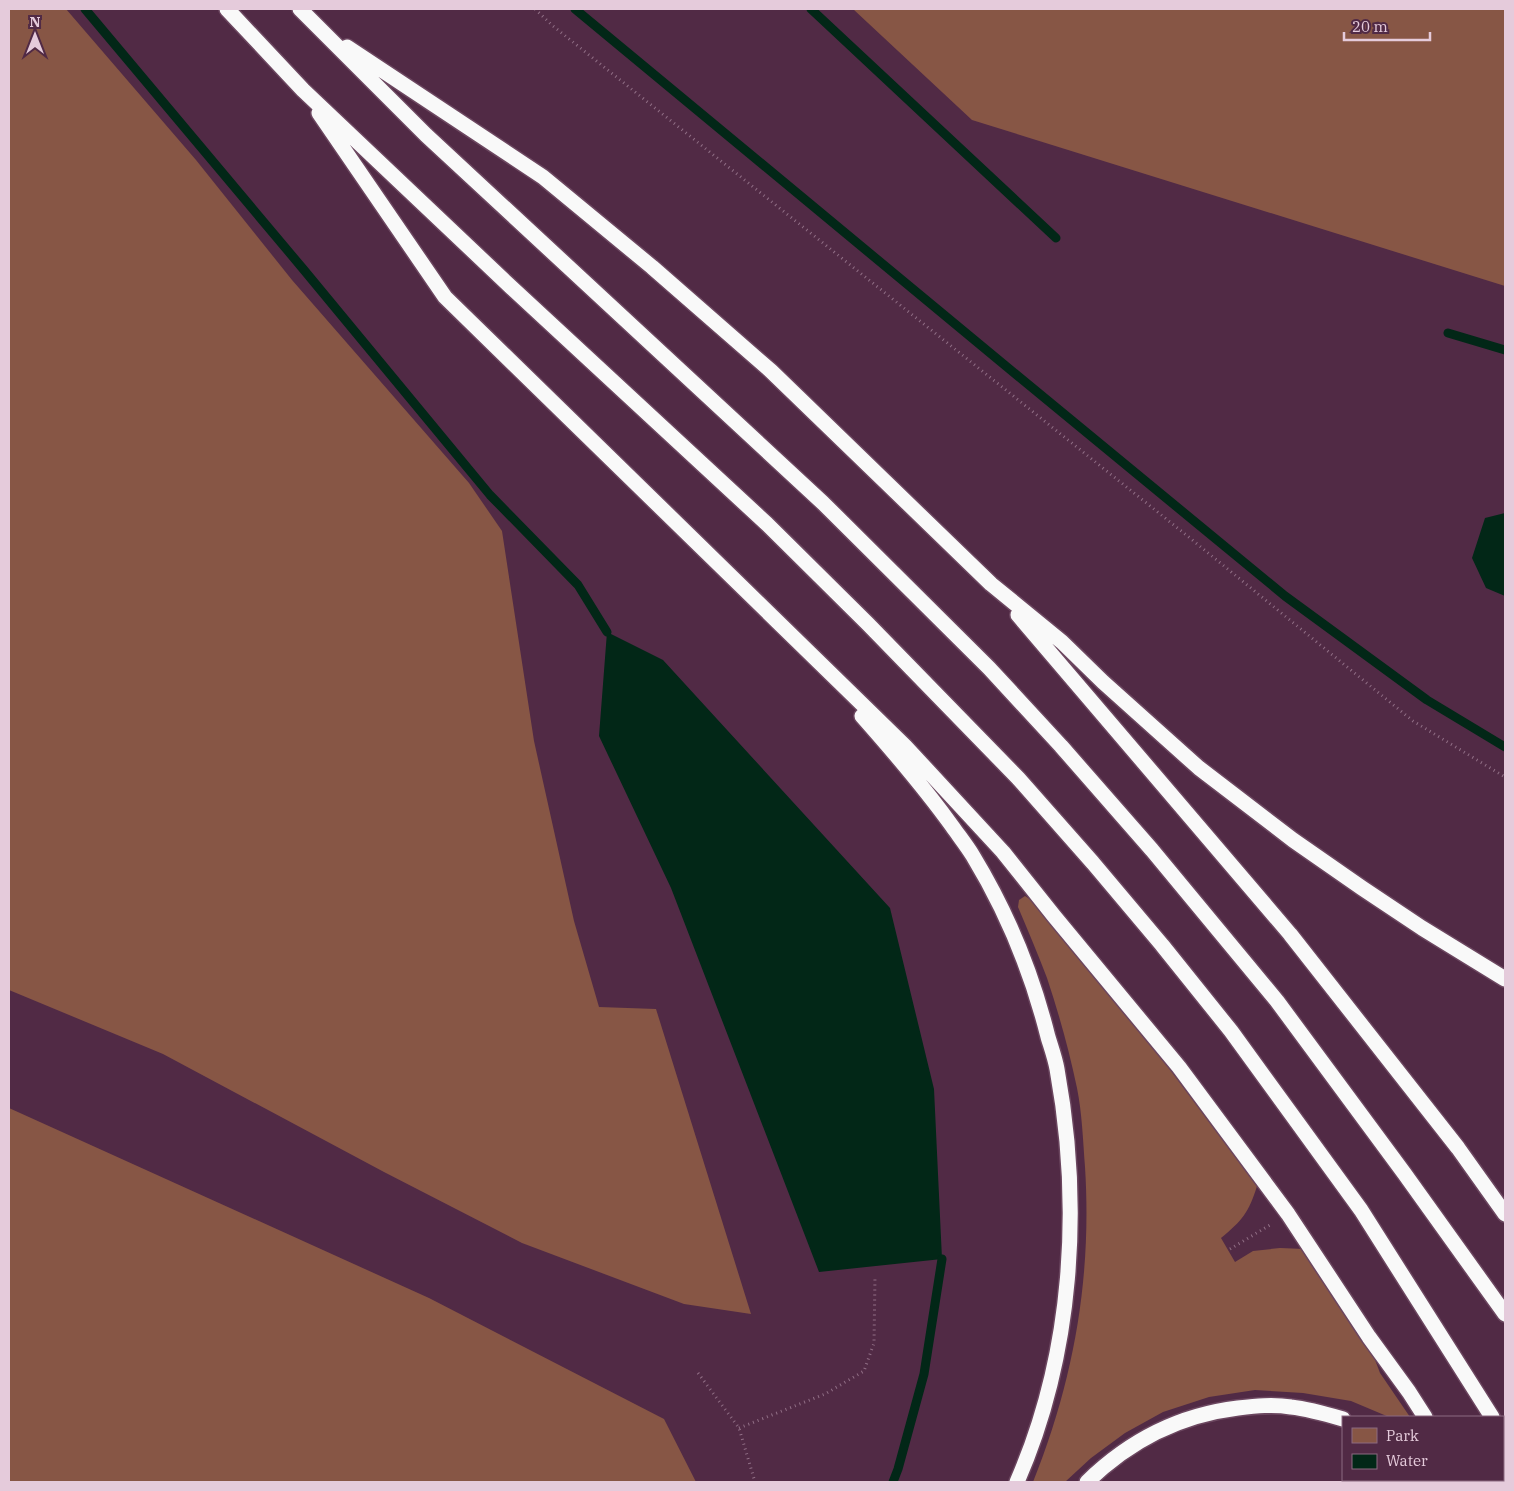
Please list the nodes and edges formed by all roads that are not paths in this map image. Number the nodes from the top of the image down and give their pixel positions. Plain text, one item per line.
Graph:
1 (226, 9) edge
2 (300, 9) edge
3 (318, 28) junction
4 (303, 90) junction
5 (991, 584) junction
6 (802, 644) junction
7 (1505, 979) edge
8 (1505, 1214) edge
9 (1505, 1314) edge
10 (1423, 1416) edge
11 (1491, 1416) edge
12 (1342, 1420) edge
13 (1018, 1482) edge
14 (1087, 1482) edge

1 - 4 highway
2 - 3 highway
3 - 5 highway
3 - 9 highway
4 - 6 highway
4 - 11 highway
5 - 7 highway
5 - 8 highway
6 - 10 highway
6 - 13 highway
12 - 14 highway

